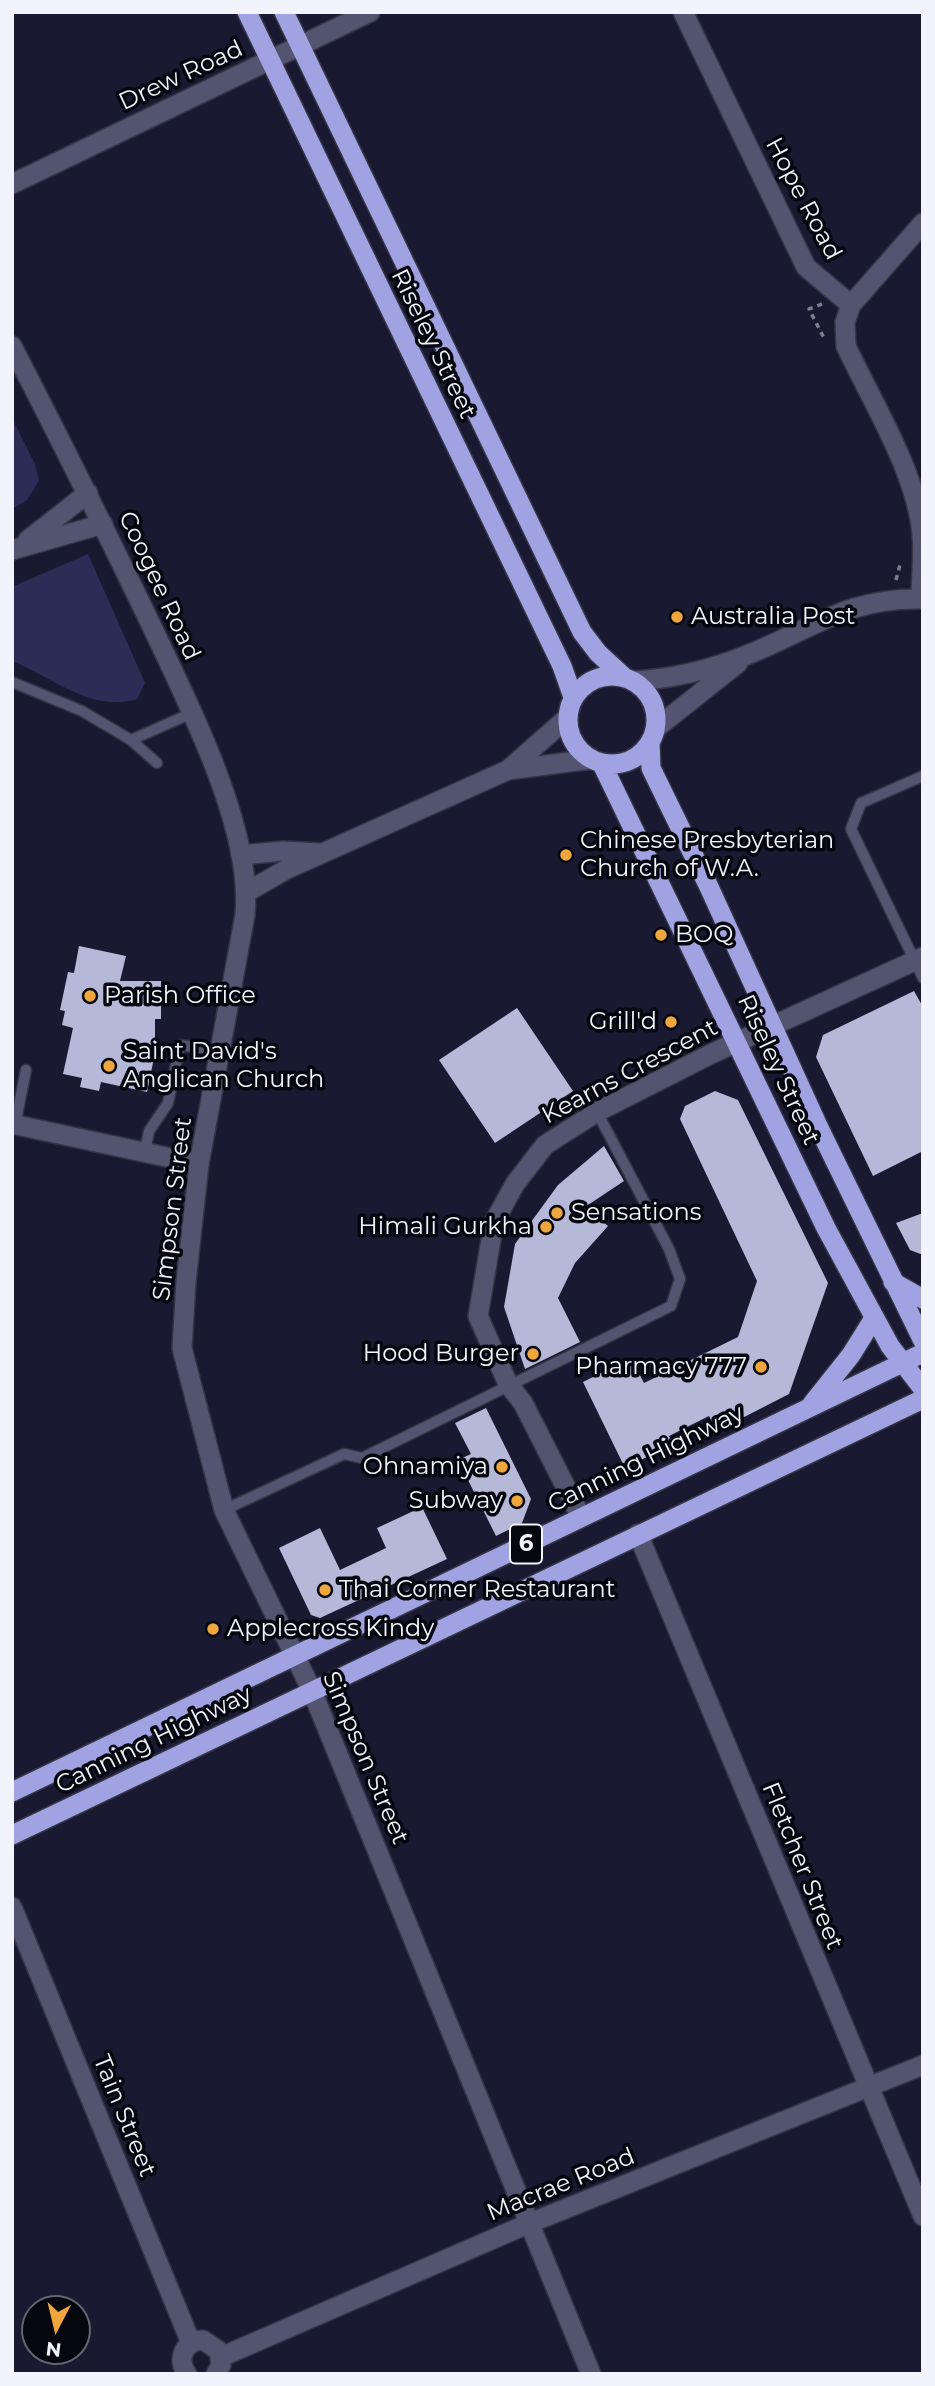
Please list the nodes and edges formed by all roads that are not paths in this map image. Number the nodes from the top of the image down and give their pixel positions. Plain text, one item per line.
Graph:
1 (247, 12) edge
2 (284, 12) edge
3 (370, 12) edge
4 (683, 12) edge
5 (300, 46) junction
6 (270, 61) junction
7 (12, 184) edge
8 (923, 223) edge
9 (851, 306) junction
10 (12, 346) edge
11 (88, 493) junction
12 (103, 524) junction
13 (15, 549) edge
14 (922, 599) edge
15 (747, 656) junction
16 (628, 679) junction
17 (12, 681) edge
18 (573, 697) junction
19 (192, 713) junction
20 (567, 718) junction
21 (653, 736) junction
22 (131, 740) junction
23 (597, 761) junction
24 (158, 763) dead end
25 (508, 770) junction
26 (923, 776) edge
27 (325, 853) junction
28 (241, 855) junction
29 (247, 892) junction
30 (918, 958) edge
31 (923, 978) edge
32 (772, 1027) junction
33 (738, 1042) junction
34 (221, 1051) junction
35 (26, 1070) dead end
36 (597, 1112) junction
37 (14, 1124) edge
38 (145, 1152) junction
39 (199, 1164) junction
40 (893, 1282) junction
41 (923, 1298) edge
42 (874, 1318) junction
43 (923, 1341) edge
44 (923, 1353) edge
45 (903, 1363) junction
46 (508, 1384) junction
47 (923, 1389) edge
48 (923, 1399) edge
49 (809, 1408) junction
50 (224, 1510) junction
51 (581, 1517) junction
52 (638, 1534) junction
53 (293, 1656) junction
54 (312, 1691) junction
55 (12, 1791) edge
56 (12, 1835) edge
57 (12, 1907) edge
58 (923, 2065) edge
59 (867, 2088) junction
60 (923, 2216) edge
61 (530, 2223) junction
62 (191, 2343) junction
63 (218, 2366) edge
64 (183, 2373) edge
65 (591, 2374) edge

1 - 6 highway, Riseley Street
2 - 5 highway, Riseley Street
3 - 5 street, Drew Road
4 - 9 street, Hope Road
5 - 6 street, Drew Road
5 - 16 highway, Riseley Street
6 - 7 street, Drew Road
6 - 18 highway, Riseley Street
8 - 9 street
9 - 14 street
10 - 11 street, Coogee Road
11 - 12 street, Coogee Road
11 - 13 street
12 - 13 street
12 - 19 street, Coogee Road
14 - 15 street
15 - 16 street
15 - 21 street
16 - 18 highway
16 - 21 highway, Riseley Street
17 - 22 lane
18 - 20 highway
19 - 22 lane
19 - 28 street, Coogee Road
20 - 23 highway, Riseley Street
20 - 25 street
21 - 23 highway
21 - 32 highway, Riseley Street
22 - 24 lane
23 - 25 street
23 - 33 highway, Riseley Street
25 - 27 street
26 - 30 lane
27 - 28 street
27 - 29 street
28 - 29 street, Simpson Street
29 - 34 street, Simpson Street
30 - 31 lane
30 - 32 street, Kearns Crescent
32 - 33 street, Kearns Crescent
32 - 40 highway, Riseley Street
33 - 36 street, Kearns Crescent
33 - 42 highway, Riseley Street
34 - 38 lane
34 - 39 street, Simpson Street
35 - 37 lane
36 - 46 street, Kearns Crescent
36 - 46 lane
37 - 38 street
38 - 39 street
39 - 50 street, Simpson Street
40 - 41 highway
40 - 43 highway, Riseley Street
42 - 45 highway, Riseley Street
42 - 49 highway
44 - 45 highway, Canning Highway / 6
45 - 47 highway, Riseley Street
45 - 49 highway, Canning Highway / 6
46 - 50 lane
46 - 51 street, Kearns Crescent
48 - 52 highway, Canning Highway / 6
49 - 51 highway, Canning Highway / 6
50 - 53 street, Simpson Street
51 - 53 highway, Canning Highway / 6
52 - 54 highway, Canning Highway / 6
52 - 59 street, Fletcher Street
53 - 54 street, Simpson Street
53 - 55 highway, Canning Highway / 6
54 - 56 highway, Canning Highway / 6
54 - 61 street, Simpson Street
57 - 62 street, Tain Street
58 - 59 street, Macrae Road
59 - 60 street, Fletcher Street
59 - 61 street, Macrae Road
61 - 63 street, Macrae Road
61 - 65 street, Simpson Street
62 - 63 street
62 - 64 street

